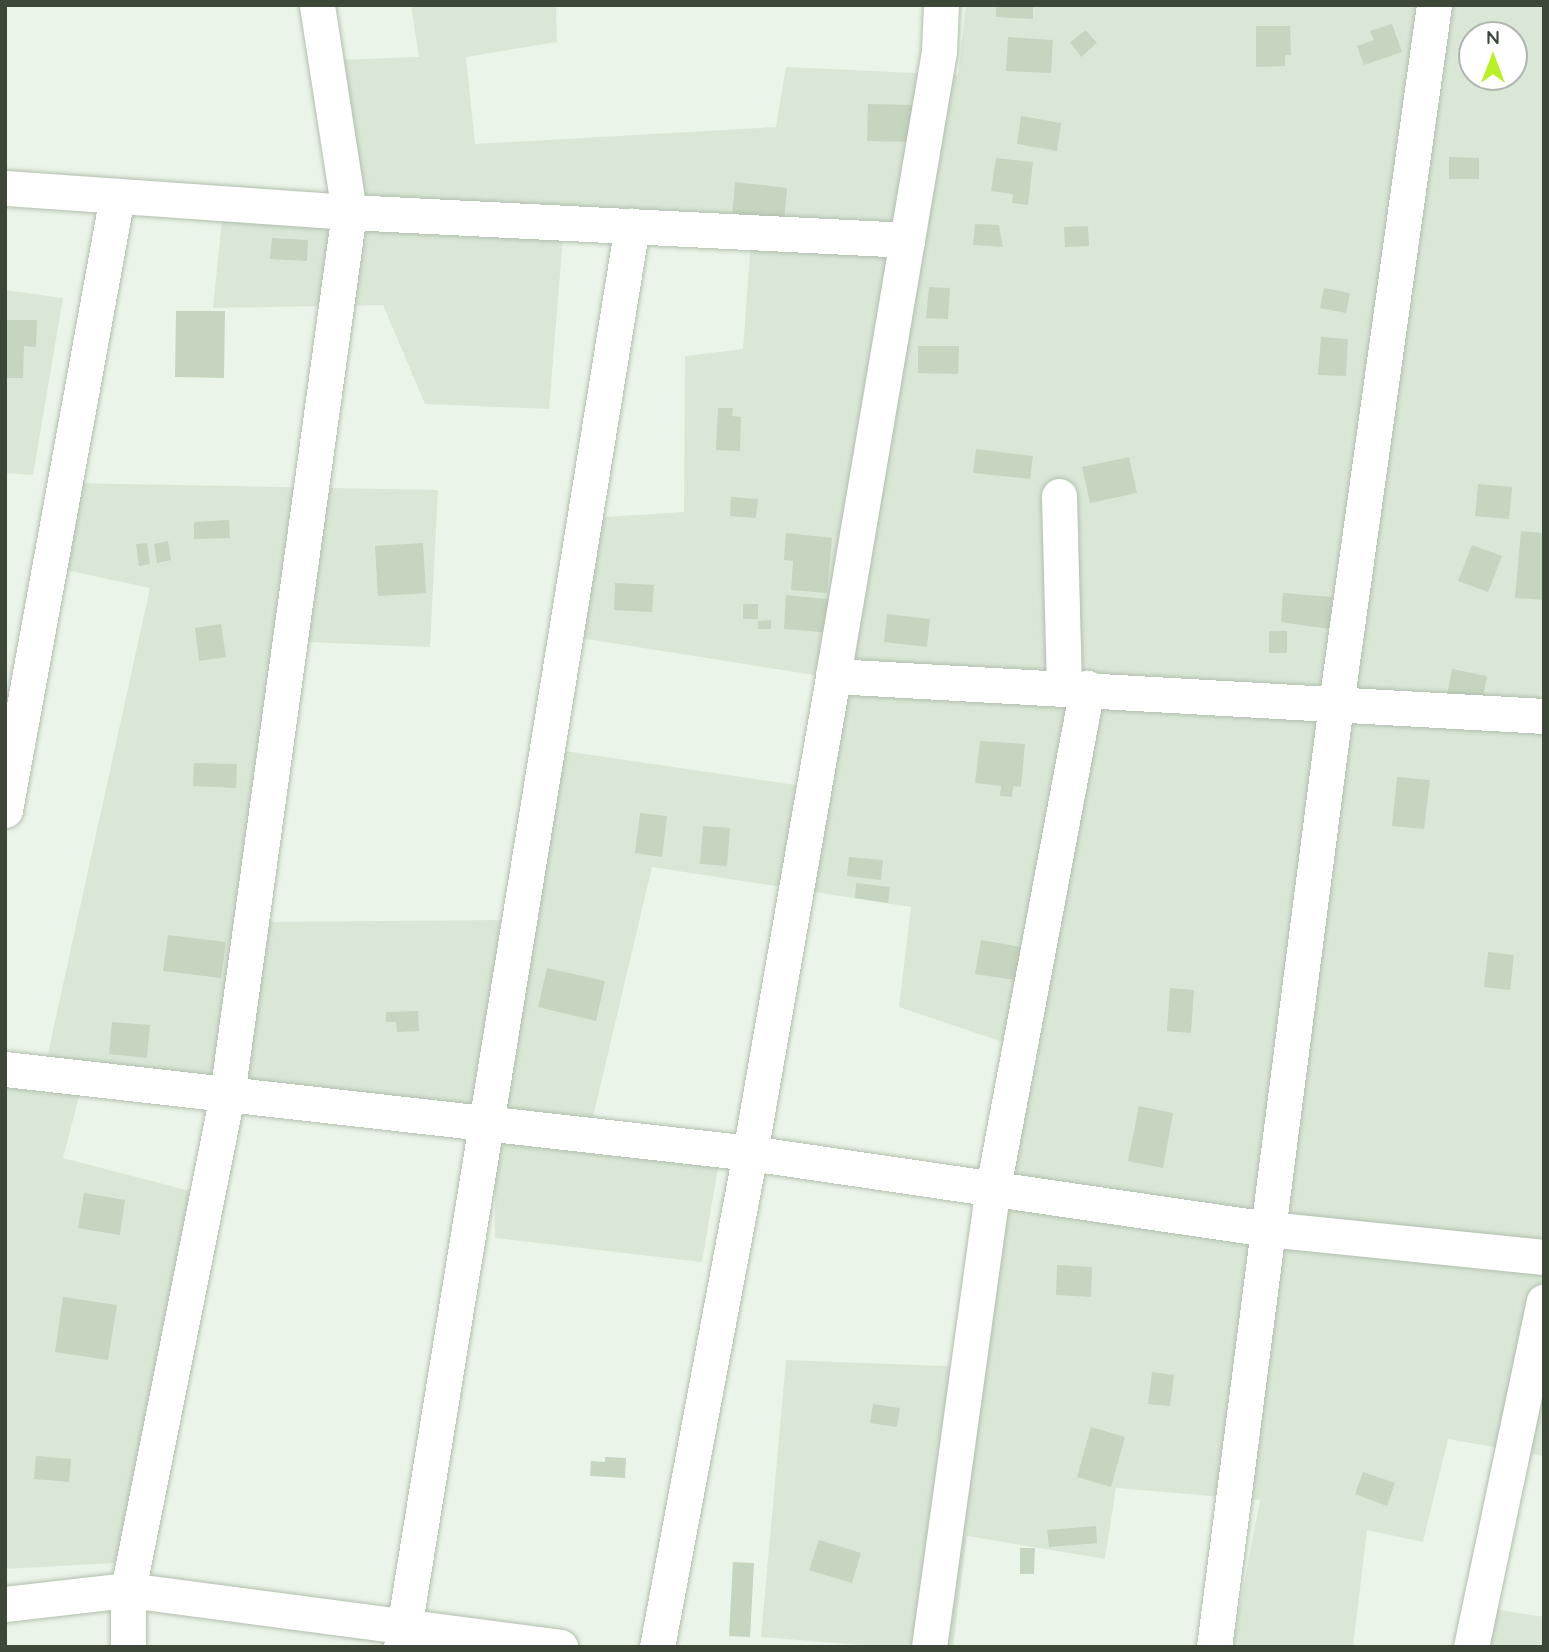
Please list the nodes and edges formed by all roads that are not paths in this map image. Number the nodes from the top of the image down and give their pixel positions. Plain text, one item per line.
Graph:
1 (317, 5) edge
2 (941, 5) edge
3 (1434, 5) edge
4 (5, 188) edge
5 (117, 196) junction
6 (349, 212) junction
7 (632, 226) junction
8 (907, 240) junction
9 (1059, 496) dead end
10 (833, 676) junction
11 (1076, 688) junction
12 (1336, 704) junction
13 (1544, 716) edge
14 (5, 810) edge
15 (5, 1069) edge
16 (227, 1095) junction
17 (489, 1124) junction
18 (750, 1153) junction
19 (993, 1188) junction
20 (1268, 1229) junction
21 (1544, 1257) edge
22 (1544, 1302) edge
23 (128, 1590) junction
24 (5, 1604) edge
25 (403, 1636) edge
26 (128, 1647) edge
27 (560, 1647) edge
28 (656, 1647) edge
29 (929, 1647) edge
30 (1214, 1647) edge
31 (1471, 1647) edge

1 - 6 street
2 - 8 street
3 - 12 street
4 - 5 street
5 - 6 street
5 - 14 street
6 - 7 street
6 - 16 street
7 - 8 street
7 - 17 street
8 - 10 street
9 - 11 street
10 - 11 street
10 - 18 street
11 - 12 street
11 - 19 street
12 - 13 street
12 - 20 street
15 - 16 street
16 - 17 street
16 - 23 street
17 - 18 street
17 - 25 street
18 - 19 street
18 - 28 street
19 - 20 street
19 - 29 street
20 - 21 street
20 - 30 street
22 - 31 street
23 - 24 street
23 - 25 street
23 - 26 street
25 - 27 street

